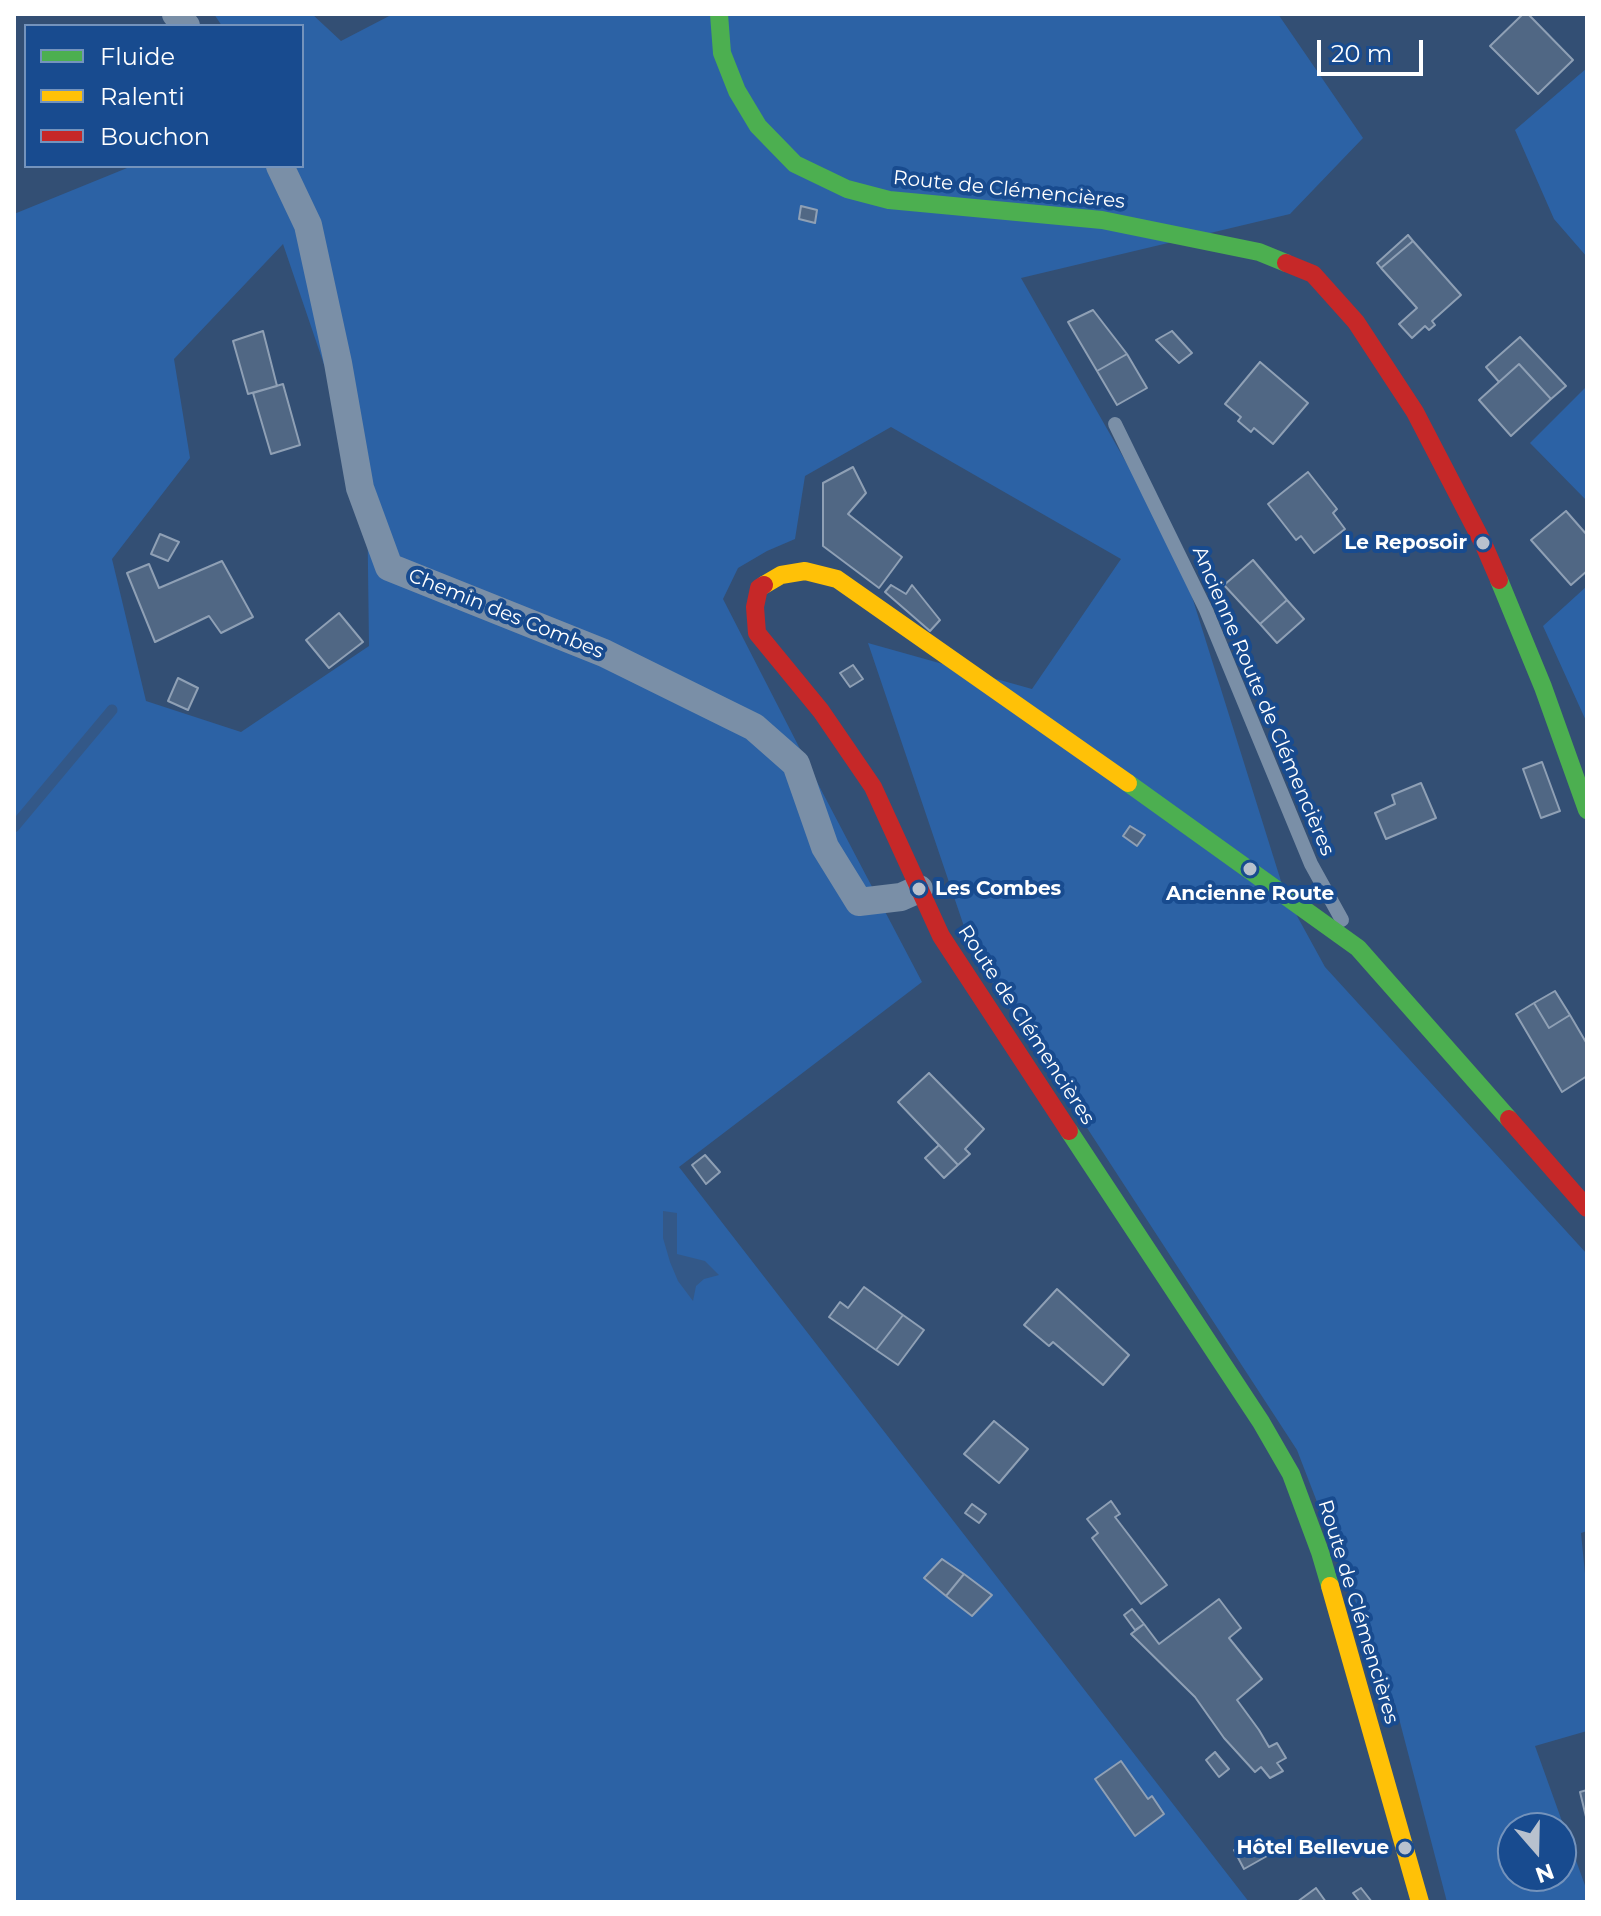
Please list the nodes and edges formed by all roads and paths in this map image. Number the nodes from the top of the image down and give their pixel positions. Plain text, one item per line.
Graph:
1 (719, 14) edge
2 (281, 168) edge
3 (1115, 424) dead end
4 (1587, 810) edge
5 (919, 889) junction
6 (1358, 948) junction
7 (1587, 1208) edge
8 (1420, 1902) edge

1 - 4 street, Route de Clémencières
2 - 5 street, Chemin des Combes
3 - 6 lane, Ancienne Route de Clémencières
5 - 6 street, Route de Clémencières
5 - 8 street, Route de Clémencières
6 - 7 street, Route de Clémencières

